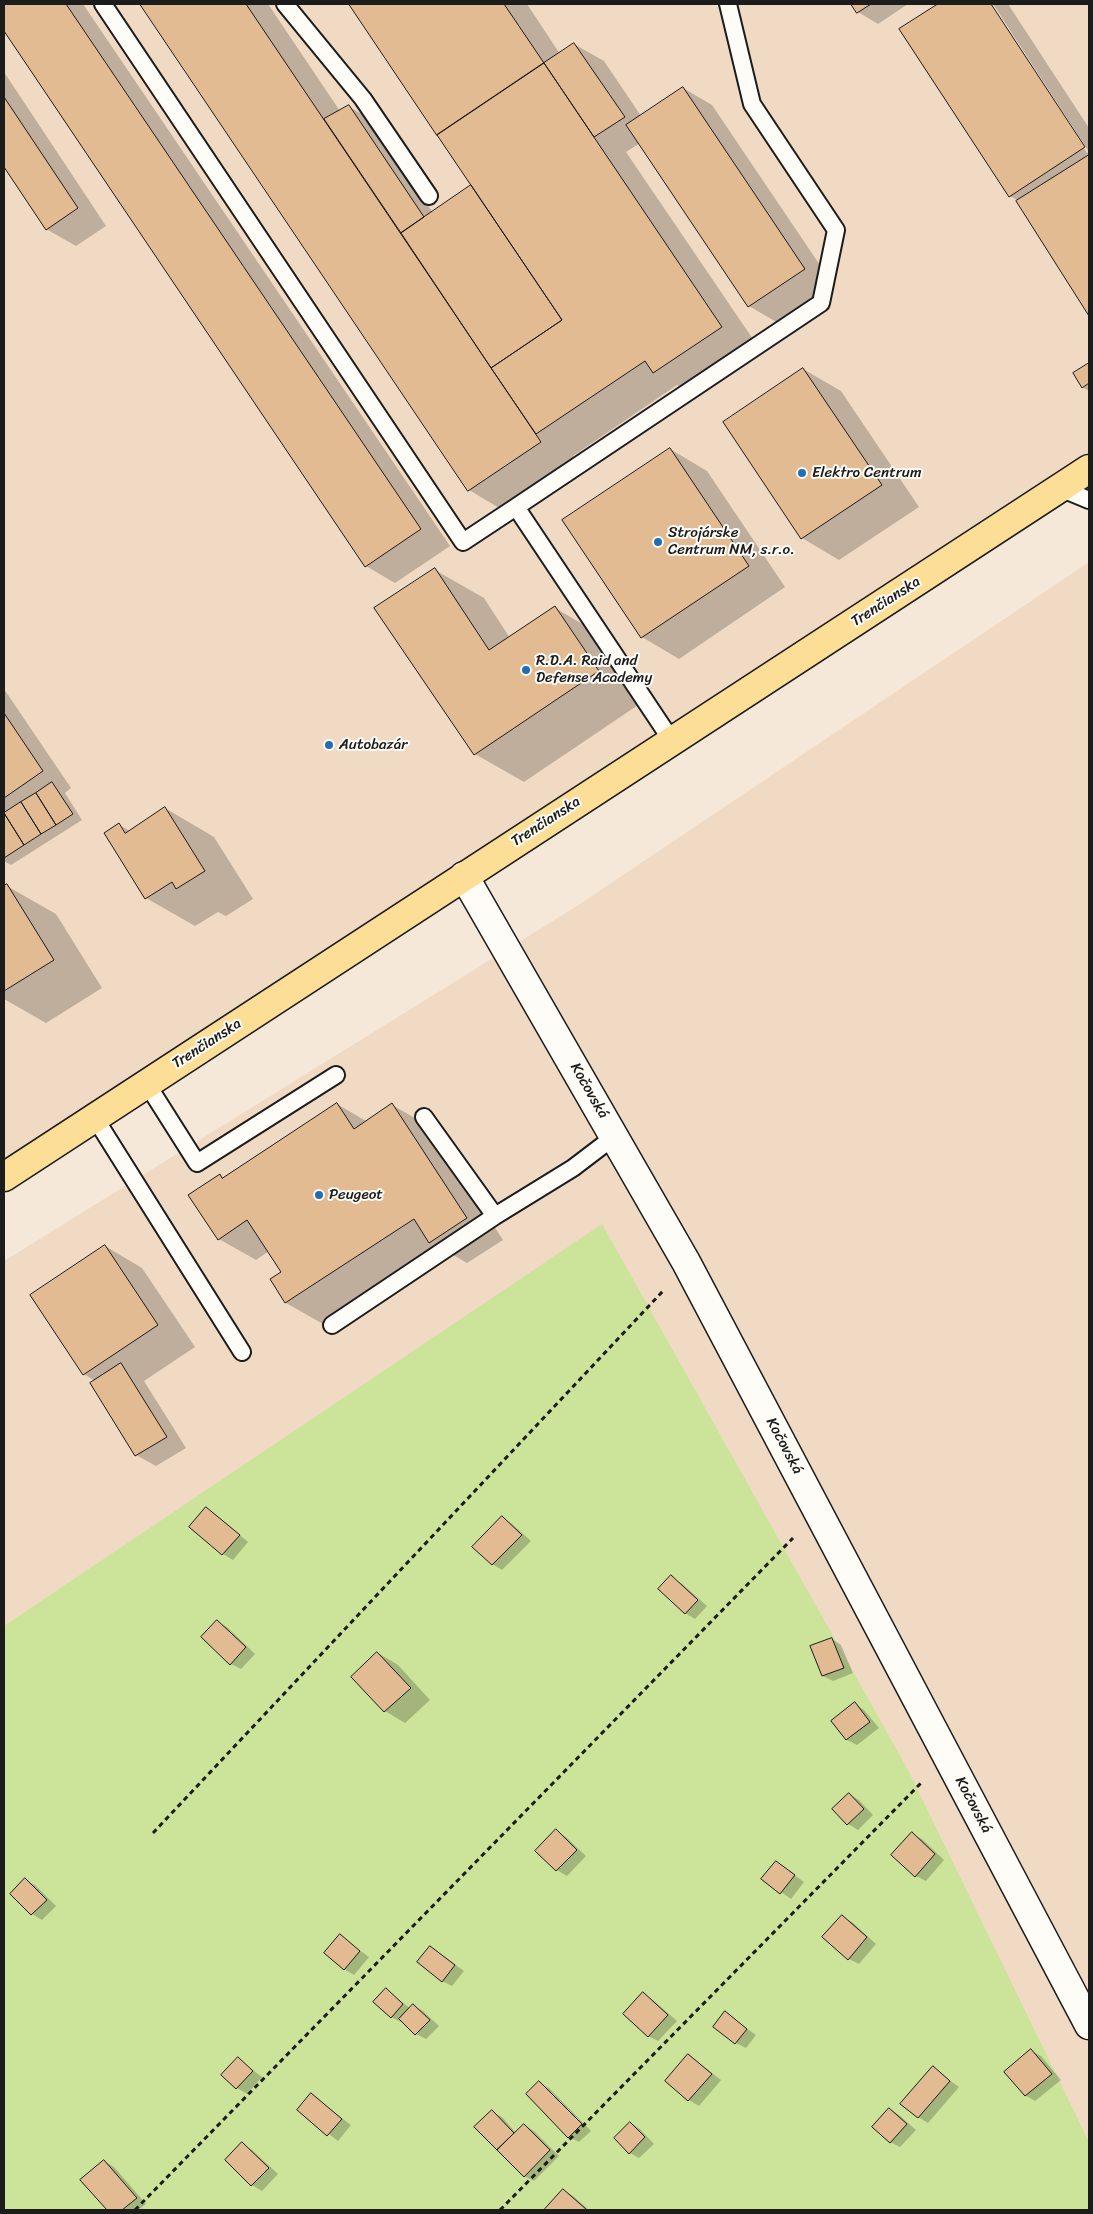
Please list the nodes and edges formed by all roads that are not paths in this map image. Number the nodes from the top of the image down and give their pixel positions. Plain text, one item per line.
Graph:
1 (103, 4) edge
2 (285, 4) edge
3 (728, 4) edge
4 (429, 196) dead end
5 (1089, 469) edge
6 (1060, 488) junction
7 (1089, 500) edge
8 (516, 507) junction
9 (672, 741) junction
10 (464, 876) junction
11 (336, 1075) dead end
12 (147, 1084) junction
13 (424, 1117) dead end
14 (96, 1118) junction
15 (615, 1136) junction
16 (4, 1176) edge
17 (494, 1216) junction
18 (332, 1325) dead end
19 (242, 1352) dead end
20 (1089, 2025) edge

1 - 8 lane
2 - 4 lane
3 - 8 lane
5 - 6 main road, Trenčianska
6 - 7 lane
6 - 9 main road, Trenčianska
8 - 9 lane
9 - 10 main road, Trenčianska
10 - 12 main road, Trenčianska
10 - 15 street, Kočovská
11 - 12 lane
12 - 14 main road, Trenčianska
13 - 17 lane
14 - 16 main road, Trenčianska
14 - 19 lane
15 - 17 lane
15 - 20 street, Kočovská
17 - 18 lane

